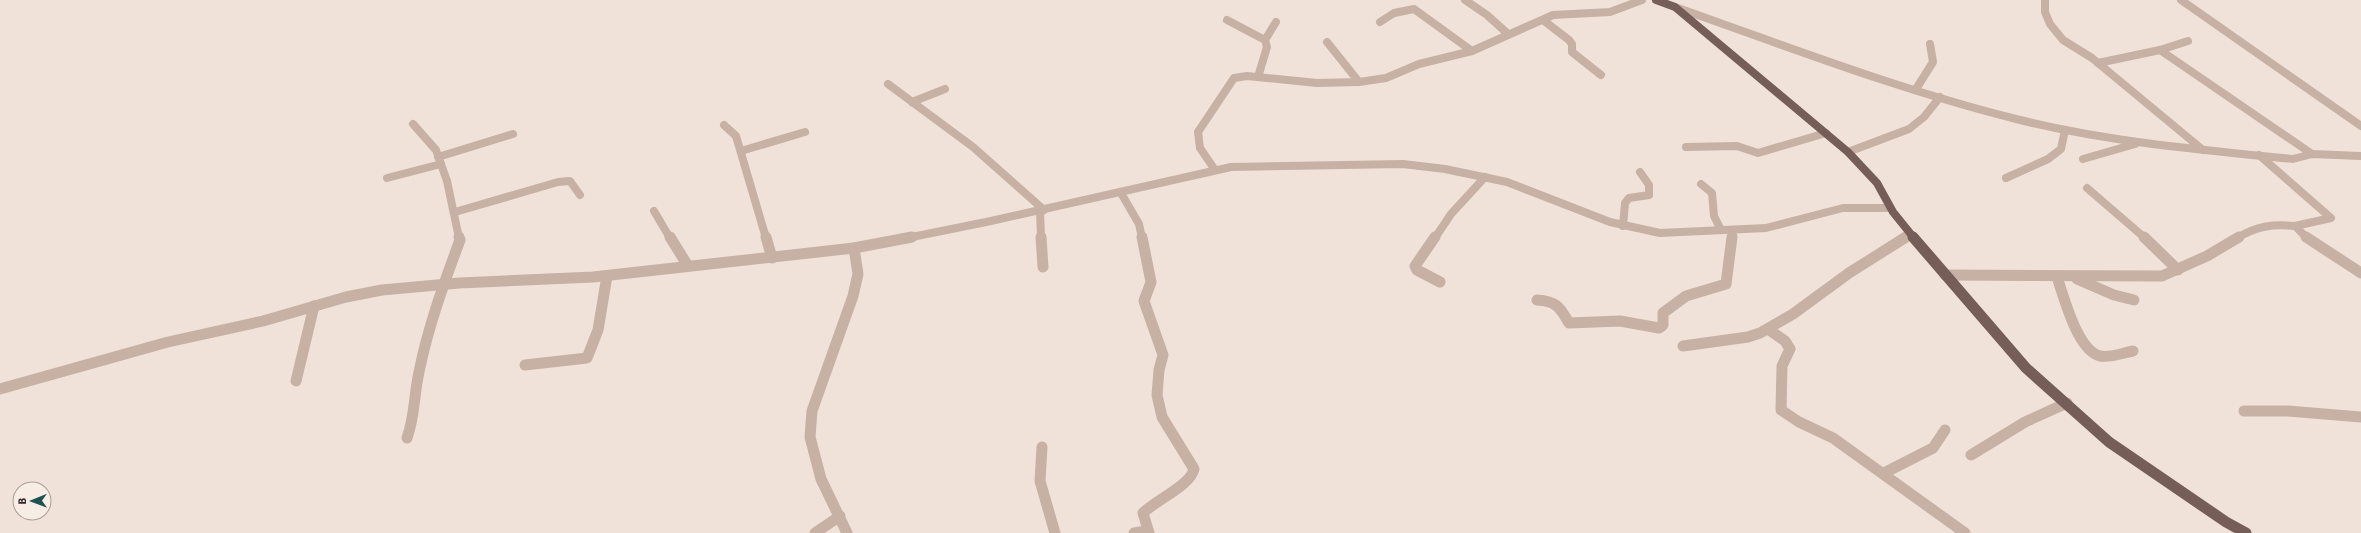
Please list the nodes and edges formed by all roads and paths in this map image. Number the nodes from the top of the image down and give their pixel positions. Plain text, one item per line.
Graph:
1 (1408, 0) edge
2 (1465, 0) edge
3 (1642, 0) edge
4 (1656, 0) edge
5 (2045, 0) edge
6 (2181, 0) edge
7 (1675, 7) junction
8 (1414, 9) junction
9 (1227, 20) dead end
10 (1543, 20) junction
11 (1276, 22) dead end
12 (1380, 22) dead end
13 (1508, 34) junction
14 (1265, 40) junction
15 (2188, 41) dead end
16 (1327, 42) dead end
17 (1930, 44) dead end
18 (2160, 50) junction
19 (1472, 51) junction
20 (2098, 63) junction
21 (1601, 75) dead end
22 (1258, 77) junction
23 (1359, 82) junction
24 (888, 84) dead end
25 (945, 89) dead end
26 (1916, 89) junction
27 (1940, 97) junction
28 (912, 102) junction
29 (413, 124) dead end
30 (724, 125) dead end
31 (2361, 126) edge
32 (2065, 130) junction
33 (805, 132) dead end
34 (1826, 133) junction
35 (513, 134) dead end
36 (2137, 143) junction
37 (1686, 147) dead end
38 (2203, 150) junction
39 (741, 152) junction
40 (1848, 152) junction
41 (2312, 154) junction
42 (2259, 156) junction
43 (2361, 156) edge
44 (2083, 159) dead end
45 (440, 160) junction
46 (1215, 170) junction
47 (1640, 172) dead end
48 (1485, 177) junction
49 (387, 178) dead end
50 (2006, 178) dead end
51 (1701, 184) dead end
52 (2087, 188) dead end
53 (1121, 193) junction
54 (580, 195) dead end
55 (1890, 208) junction
56 (1042, 210) junction
57 (654, 211) dead end
58 (455, 212) junction
59 (1623, 226) junction
60 (2295, 226) junction
61 (1721, 230) junction
62 (1733, 230) junction
63 (1910, 234) junction
64 (854, 248) junction
65 (772, 258) junction
66 (688, 266) junction
67 (1044, 267) dead end
68 (2178, 270) junction
69 (2361, 273) edge
70 (1945, 275) junction
71 (607, 276) junction
72 (2057, 277) junction
73 (2073, 277) junction
74 (1440, 282) dead end
75 (443, 284) junction
76 (1537, 300) dead end
77 (2134, 300) dead end
78 (314, 306) junction
79 (1768, 329) junction
80 (1683, 346) dead end
81 (2133, 351) dead end
82 (525, 366) dead end
83 (296, 380) dead end
84 (0, 389) edge
85 (2067, 403) junction
86 (2244, 411) dead end
87 (2361, 416) edge
88 (1945, 430) dead end
89 (406, 438) dead end
90 (1042, 447) dead end
91 (1971, 455) dead end
92 (1884, 473) junction
93 (840, 516) junction
94 (1148, 532) edge
95 (815, 533) edge
96 (847, 533) edge
97 (1056, 533) edge
98 (1134, 533) edge
99 (1965, 533) edge
100 (2246, 533) edge

1 - 8 street
2 - 13 street
3 - 10 street
4 - 7 main road
5 - 20 street
6 - 31 street
7 - 26 street
7 - 34 main road
8 - 12 street
8 - 19 street
9 - 14 street
10 - 13 street
10 - 21 street
11 - 14 street
13 - 19 street
14 - 22 street
15 - 18 street
16 - 23 street
17 - 26 street
18 - 20 street
18 - 41 street
19 - 23 street
20 - 38 street
22 - 23 street
22 - 46 street
24 - 28 street
25 - 28 street
26 - 27 street
27 - 32 street
27 - 40 street
28 - 56 street
29 - 45 street
30 - 39 street
32 - 36 street
32 - 50 street
33 - 39 street
34 - 37 street
34 - 40 main road
35 - 45 street
36 - 38 street
36 - 44 street
38 - 42 street
39 - 65 street
40 - 55 main road
41 - 42 street
41 - 43 street
42 - 60 street
45 - 49 street
45 - 58 street
46 - 48 street
46 - 53 street
47 - 59 street
48 - 59 street
48 - 74 street
51 - 61 street
52 - 68 street
53 - 56 street
53 - 94 street
54 - 58 street
55 - 62 street
55 - 63 main road
56 - 64 street
56 - 67 street
57 - 66 street
58 - 75 street
59 - 61 street
60 - 68 street
60 - 69 street
61 - 62 street
62 - 76 street
63 - 70 main road
63 - 79 street
64 - 65 street
64 - 93 street
65 - 66 street
66 - 71 street
68 - 73 street
70 - 72 street
70 - 85 main road
71 - 75 street
71 - 82 street
72 - 73 street
72 - 81 street
73 - 77 street
75 - 78 street
75 - 89 street
78 - 83 street
78 - 84 street
79 - 80 street
79 - 92 street
85 - 91 street
85 - 100 main road
86 - 87 street
88 - 92 street
90 - 97 street
92 - 99 street
93 - 95 street
93 - 96 street
94 - 98 street

